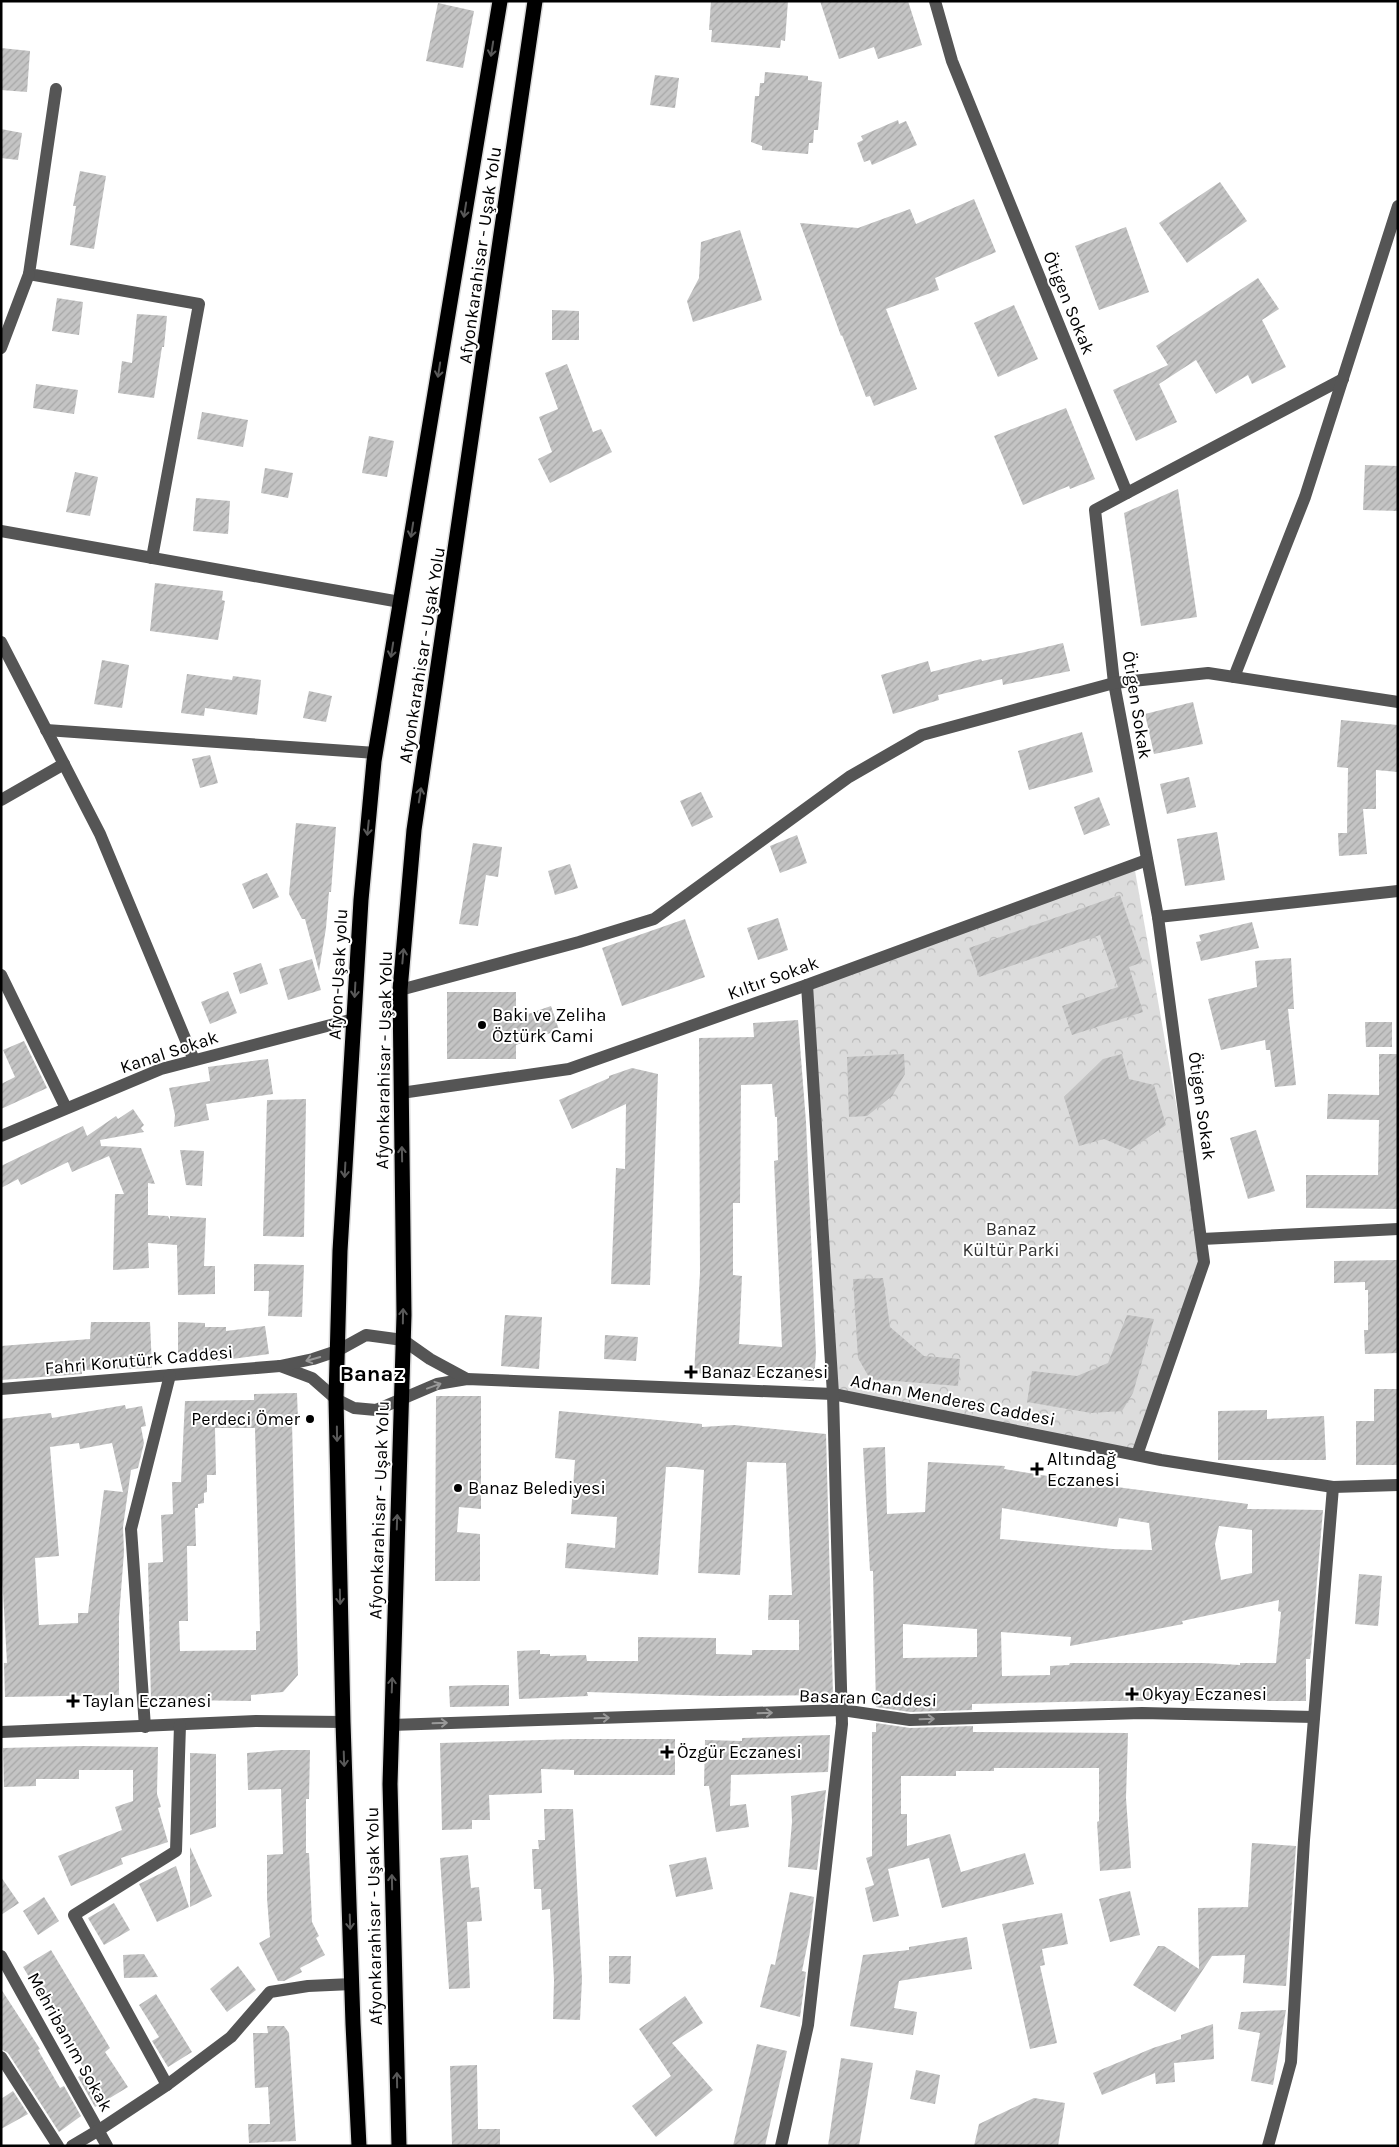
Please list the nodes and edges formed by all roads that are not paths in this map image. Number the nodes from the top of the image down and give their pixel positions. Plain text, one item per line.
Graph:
1 (500, 1) edge
2 (535, 1) edge
3 (935, 1) edge
4 (56, 89) dead end
5 (1398, 206) edge
6 (29, 274) junction
7 (1, 348) edge
8 (1343, 379) junction
9 (1127, 493) junction
10 (1, 531) edge
11 (152, 558) junction
12 (400, 602) junction
13 (1, 642) edge
14 (1234, 677) junction
15 (1114, 683) junction
16 (1398, 702) edge
17 (46, 730) junction
18 (376, 753) junction
19 (64, 764) junction
20 (1, 800) edge
21 (1147, 860) junction
22 (1398, 891) edge
23 (1158, 917) junction
24 (1, 975) edge
25 (807, 985) junction
26 (400, 990) junction
27 (354, 1019) junction
28 (194, 1060) junction
29 (401, 1093) junction
30 (66, 1108) junction
31 (1, 1136) edge
32 (1398, 1229) edge
33 (1202, 1239) junction
34 (403, 1340) junction
35 (337, 1351) junction
36 (280, 1366) junction
37 (170, 1375) junction
38 (467, 1379) junction
39 (1, 1389) edge
40 (833, 1394) junction
41 (336, 1399) junction
42 (401, 1400) junction
43 (1137, 1455) junction
44 (1398, 1485) edge
45 (1333, 1487) junction
46 (842, 1710) junction
47 (1314, 1717) junction
48 (343, 1722) junction
49 (180, 1725) junction
50 (391, 1725) junction
51 (145, 1727) junction
52 (1, 1732) edge
53 (1, 1956) edge
54 (352, 1984) junction
55 (1, 2057) edge
56 (167, 2085) junction
57 (100, 2130) junction
58 (58, 2146) edge
59 (72, 2146) edge
60 (107, 2146) edge
61 (359, 2146) edge
62 (399, 2146) edge
63 (781, 2146) edge
64 (1268, 2146) edge

1 -> 12 highway, Afyonkarahisar - Uşak Yolu
26 -> 2 highway, Afyonkarahisar - Uşak Yolu
3 - 9 street, Ötigen Sokak
4 - 6 street
5 - 8 street
6 - 7 street
6 - 11 street
8 - 9 street
8 - 14 street
9 - 15 street, Ötigen Sokak
10 - 11 street
11 - 12 street
12 -> 18 highway, Afyon-Uşak yolu
13 - 17 street
14 - 15 street
14 - 16 street
15 - 21 street, Ötigen Sokak
15 - 26 street
17 - 18 street
17 - 19 street
18 -> 27 highway, Afyon-Uşak yolu
19 - 20 street
19 - 28 street
21 - 23 street, Ötigen Sokak
21 - 25 street, Kıltır Sokak
22 - 23 street
23 - 33 street, Ötigen Sokak
24 - 30 street
25 - 29 street, Kıltır Sokak
25 - 40 street
26 - 29 highway, Afyonkarahisar - Uşak Yolu
27 - 28 street, Kanal Sokak
27 -> 35 highway, Afyon-Uşak yolu
28 - 30 street, Kanal Sokak
34 -> 29 highway, Afyonkarahisar - Uşak Yolu
30 - 31 street, Kanal Sokak
32 - 33 street
33 - 43 street, Ötigen Sokak
34 - 35 street
34 - 38 street
34 - 42 highway, Afyonkarahisar - Uşak Yolu
35 -> 36 street, Fahri Korutürk Caddesi
35 - 41 highway, Afyonkarahisar - Uşak Yolu
36 - 37 street, Fahri Korutürk Caddesi
36 - 41 street
37 - 39 street, Fahri Korutürk Caddesi
37 - 51 street
38 - 40 street, Adnan Menderes Caddesi
42 -> 38 street
40 - 43 street, Adnan Menderes Caddesi
40 - 46 street
41 - 42 street
41 -> 48 highway, Afyonkarahisar - Uşak Yolu
50 -> 42 highway, Afyonkarahisar - Uşak Yolu
43 - 45 street, Adnan Menderes Caddesi
44 - 45 street, Adnan Menderes Caddesi
45 - 47 street
46 -> 47 street, Basaran Caddesi
50 -> 46 street, Basaran Caddesi
46 - 63 street
47 - 64 street
48 - 49 street
48 -> 54 highway, Afyonkarahisar - Uşak Yolu
49 - 51 street
49 - 56 street
62 -> 50 highway, Afyonkarahisar - Uşak Yolu
51 - 52 street
53 - 57 street, Mehribanım Sokak
54 - 56 street
54 - 61 highway, Afyonkarahisar - Uşak Yolu
55 - 58 street
56 - 57 street
57 - 59 street
57 - 60 street, Mehribanım Sokak

